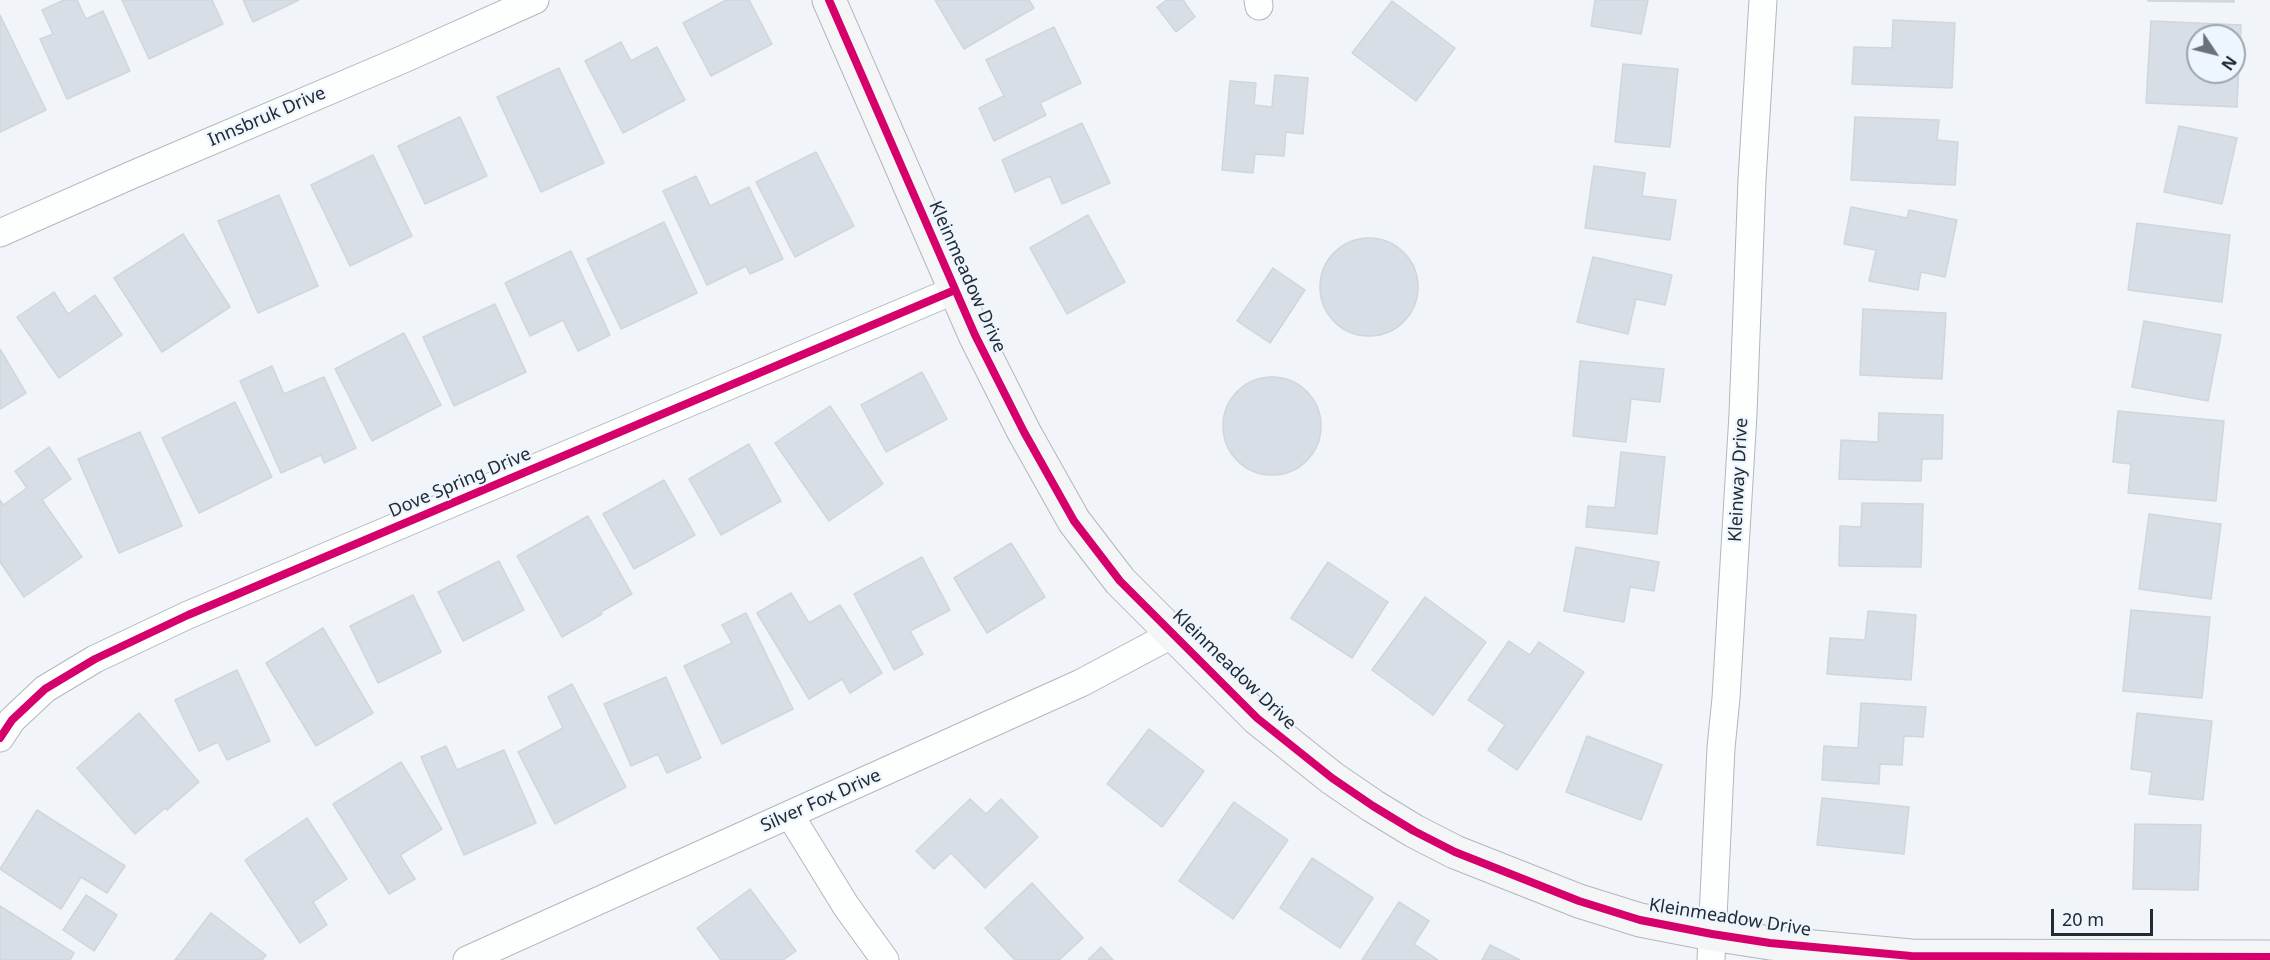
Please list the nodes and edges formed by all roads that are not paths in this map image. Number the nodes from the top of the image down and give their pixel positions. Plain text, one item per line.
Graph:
1 (535, 0) edge
2 (829, 0) edge
3 (1764, 0) edge
4 (0, 234) edge
5 (955, 290) junction
6 (1173, 634) junction
7 (0, 738) edge
8 (790, 815) junction
9 (1711, 947) edge
10 (2270, 957) edge
11 (467, 960) edge
12 (885, 960) edge

1 - 4 street, Innsbruk Drive
2 - 5 street, Kleinmeadow Drive
3 - 9 street, Kleinway Drive
5 - 6 street, Kleinmeadow Drive
5 - 7 street, Dove Spring Drive
6 - 8 street, Silver Fox Drive
6 - 9 street, Kleinmeadow Drive
8 - 11 street, Silver Fox Drive
8 - 12 street
9 - 10 street, Kleinmeadow Drive

